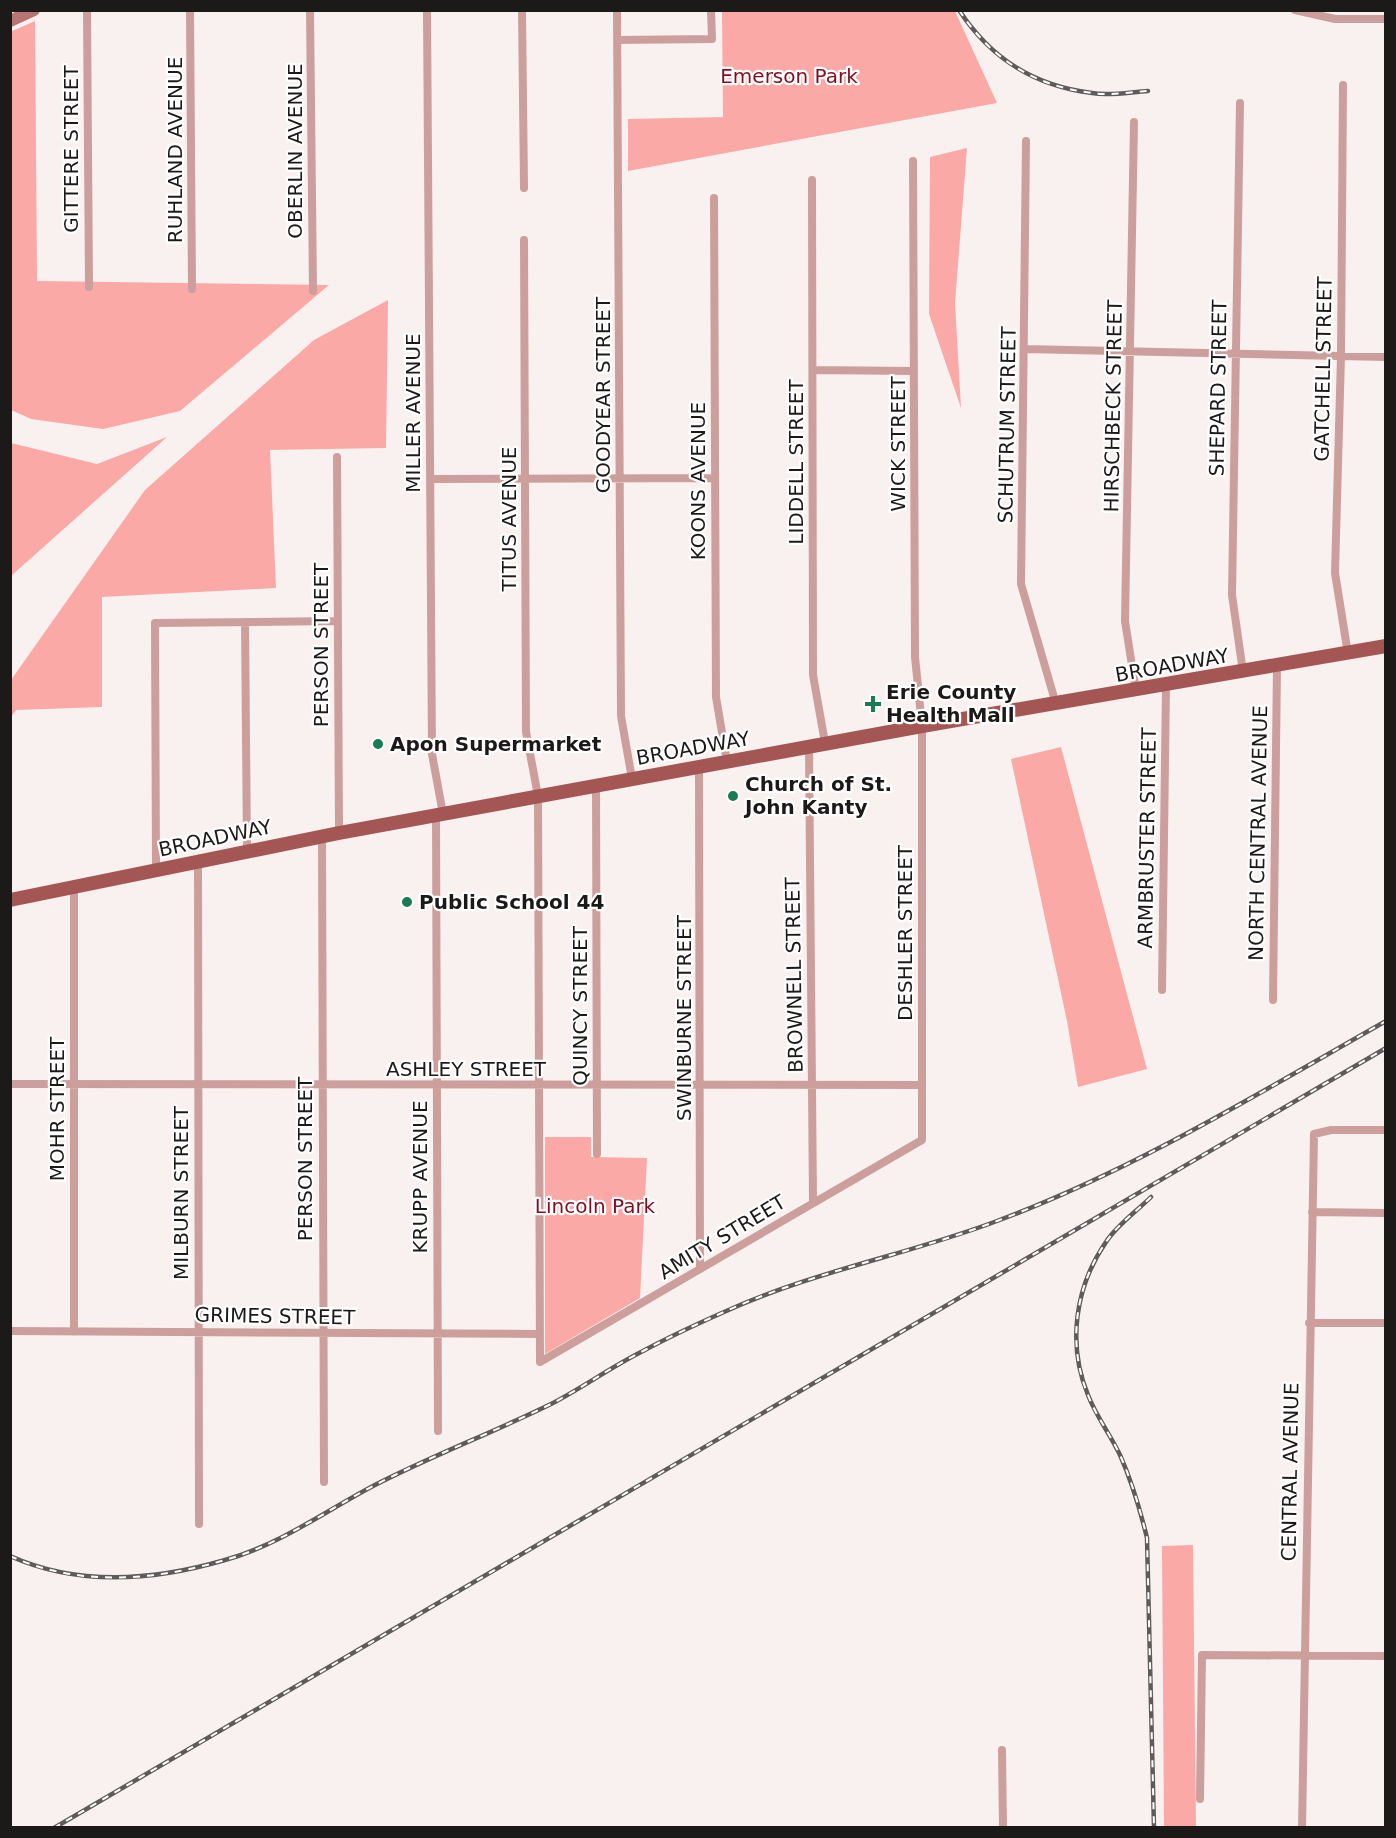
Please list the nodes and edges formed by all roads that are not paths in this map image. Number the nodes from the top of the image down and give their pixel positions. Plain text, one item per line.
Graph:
1 (34, 10) edge
2 (87, 10) edge
3 (190, 10) edge
4 (310, 10) edge
5 (427, 10) edge
6 (522, 10) edge
7 (617, 10) edge
8 (711, 10) edge
9 (1295, 10) edge
10 (1336, 15) edge
11 (1386, 19) edge
12 (10, 21) edge
13 (617, 40) junction
14 (1343, 85) dead end
15 (1240, 103) dead end
16 (1134, 122) dead end
17 (1026, 141) dead end
18 (913, 161) dead end
19 (812, 180) dead end
20 (524, 188) dead end
21 (714, 198) dead end
22 (524, 240) dead end
23 (89, 287) dead end
24 (192, 289) dead end
25 (313, 291) dead end
26 (1025, 349) junction
27 (1131, 352) junction
28 (1236, 354) junction
29 (1341, 356) junction
30 (1386, 357) edge
31 (813, 370) junction
32 (914, 371) junction
33 (337, 457) dead end
34 (715, 477) junction
35 (620, 478) junction
36 (526, 479) junction
37 (430, 480) junction
38 (337, 621) junction
39 (245, 622) junction
40 (1386, 646) edge
41 (1348, 654) junction
42 (1277, 666) junction
43 (1243, 672) junction
44 (1166, 686) junction
45 (1136, 690) junction
46 (1056, 704) junction
47 (922, 726) junction
48 (825, 744) junction
49 (809, 746) junction
50 (727, 762) junction
51 (699, 767) junction
52 (632, 779) junction
53 (596, 786) junction
54 (538, 796) junction
55 (439, 814) junction
56 (339, 833) junction
57 (322, 836) junction
58 (247, 852) junction
59 (198, 862) junction
60 (156, 870) junction
61 (74, 887) junction
62 (10, 900) edge
63 (1162, 990) dead end
64 (1273, 1000) dead end
65 (10, 1084) edge
66 (73, 1084) junction
67 (922, 1084) junction
68 (198, 1085) junction
69 (322, 1085) junction
70 (597, 1085) junction
71 (812, 1085) junction
72 (436, 1086) junction
73 (539, 1086) junction
74 (701, 1086) junction
75 (1386, 1130) edge
76 (922, 1140) joint
77 (597, 1154) dead end
78 (813, 1202) junction
79 (1312, 1212) junction
80 (1385, 1213) edge
81 (700, 1269) junction
82 (1309, 1323) junction
83 (1386, 1323) edge
84 (10, 1331) edge
85 (74, 1332) junction
86 (198, 1332) junction
87 (322, 1333) junction
88 (437, 1334) junction
89 (540, 1334) junction
90 (540, 1362) joint
91 (438, 1431) dead end
92 (324, 1482) dead end
93 (199, 1524) dead end
94 (1304, 1656) junction
95 (1386, 1656) edge
96 (1002, 1750) dead end
97 (1200, 1799) dead end
98 (1003, 1827) edge
99 (1302, 1827) edge

1 - 12 street
2 - 23 street, GITTERE STREET
3 - 24 street, RUHLAND AVENUE
4 - 25 street, OBERLIN AVENUE
5 - 37 street, MILLER AVENUE
6 - 20 street
7 - 13 street, GOODYEAR STREET
8 - 13 street
9 - 10 street
10 - 11 street
13 - 35 street, GOODYEAR STREET
14 - 29 street, GATCHELL STREET
15 - 28 street, SHEPARD STREET
16 - 27 street, HIRSCHBECK STREET
17 - 26 street, SCHUTRUM STREET
18 - 32 street, WICK STREET
19 - 31 street, LIDDELL STREET
21 - 34 street, KOONS AVENUE
22 - 36 street, TITUS AVENUE
26 - 27 street
26 - 46 street, SCHUTRUM STREET
27 - 28 street
27 - 45 street, HIRSCHBECK STREET
28 - 29 street
28 - 43 street, SHEPARD STREET
29 - 30 street
29 - 41 street, GATCHELL STREET
31 - 32 street
31 - 48 street, LIDDELL STREET
32 - 47 street, WICK STREET
33 - 38 street, PERSON STREET
34 - 35 street
34 - 50 street, KOONS AVENUE
35 - 36 street
35 - 52 street, GOODYEAR STREET
36 - 37 street
36 - 54 street, TITUS AVENUE
37 - 55 street, MILLER AVENUE
38 - 39 street
38 - 56 street, PERSON STREET
39 - 58 street
39 - 60 street
40 - 41 main road, BROADWAY
41 - 42 main road, BROADWAY
42 - 43 main road, BROADWAY
42 - 64 street, NORTH CENTRAL AVENUE
43 - 44 main road, BROADWAY
44 - 45 main road, BROADWAY
44 - 63 street, ARMBRUSTER STREET
45 - 46 main road, BROADWAY
46 - 47 main road, BROADWAY
47 - 48 main road, BROADWAY
47 - 67 street, DESHLER STREET
48 - 49 main road, BROADWAY
49 - 50 main road, BROADWAY
49 - 71 street, BROWNELL STREET
50 - 51 main road, BROADWAY
51 - 52 main road, BROADWAY
51 - 74 street, SWINBURNE STREET
52 - 53 main road, BROADWAY
53 - 54 main road, BROADWAY
53 - 70 street, QUINCY STREET
54 - 55 main road, BROADWAY
54 - 73 street, TITUS AVENUE
55 - 56 main road, BROADWAY
55 - 72 street, KRUPP AVENUE
56 - 57 main road, BROADWAY
57 - 58 main road, BROADWAY
57 - 69 street, PERSON STREET
58 - 59 main road, BROADWAY
59 - 60 main road, BROADWAY
59 - 68 street, MILBURN STREET
60 - 61 main road, BROADWAY
61 - 62 main road, BROADWAY
61 - 66 street, MOHR STREET
65 - 66 street, ASHLEY STREET
66 - 68 street, ASHLEY STREET
66 - 85 street, MOHR STREET
67 - 71 street, ASHLEY STREET
67 - 76 street, DESHLER STREET
68 - 69 street, ASHLEY STREET
68 - 86 street, MILBURN STREET
69 - 72 street, ASHLEY STREET
69 - 87 street, PERSON STREET
70 - 73 street, ASHLEY STREET
70 - 74 street, ASHLEY STREET
70 - 77 street, QUINCY STREET
71 - 74 street, ASHLEY STREET
71 - 78 street, BROWNELL STREET
72 - 73 street, ASHLEY STREET
72 - 88 street, KRUPP AVENUE
73 - 89 street, TITUS AVENUE
74 - 81 street, SWINBURNE STREET
75 - 79 street, CENTRAL AVENUE
76 - 78 street, AMITY STREET
78 - 81 street, AMITY STREET
79 - 80 street
79 - 82 street, CENTRAL AVENUE
81 - 90 street, AMITY STREET
82 - 83 street
82 - 94 street, CENTRAL AVENUE
84 - 85 street, GRIMES STREET
85 - 86 street, GRIMES STREET
86 - 87 street, GRIMES STREET
86 - 93 street, MILBURN STREET
87 - 88 street, GRIMES STREET
87 - 92 street, PERSON STREET
88 - 89 street, GRIMES STREET
88 - 91 street, KRUPP AVENUE
89 - 90 street, TITUS AVENUE
94 - 95 street
94 - 97 street
94 - 99 street, CENTRAL AVENUE
96 - 98 street

